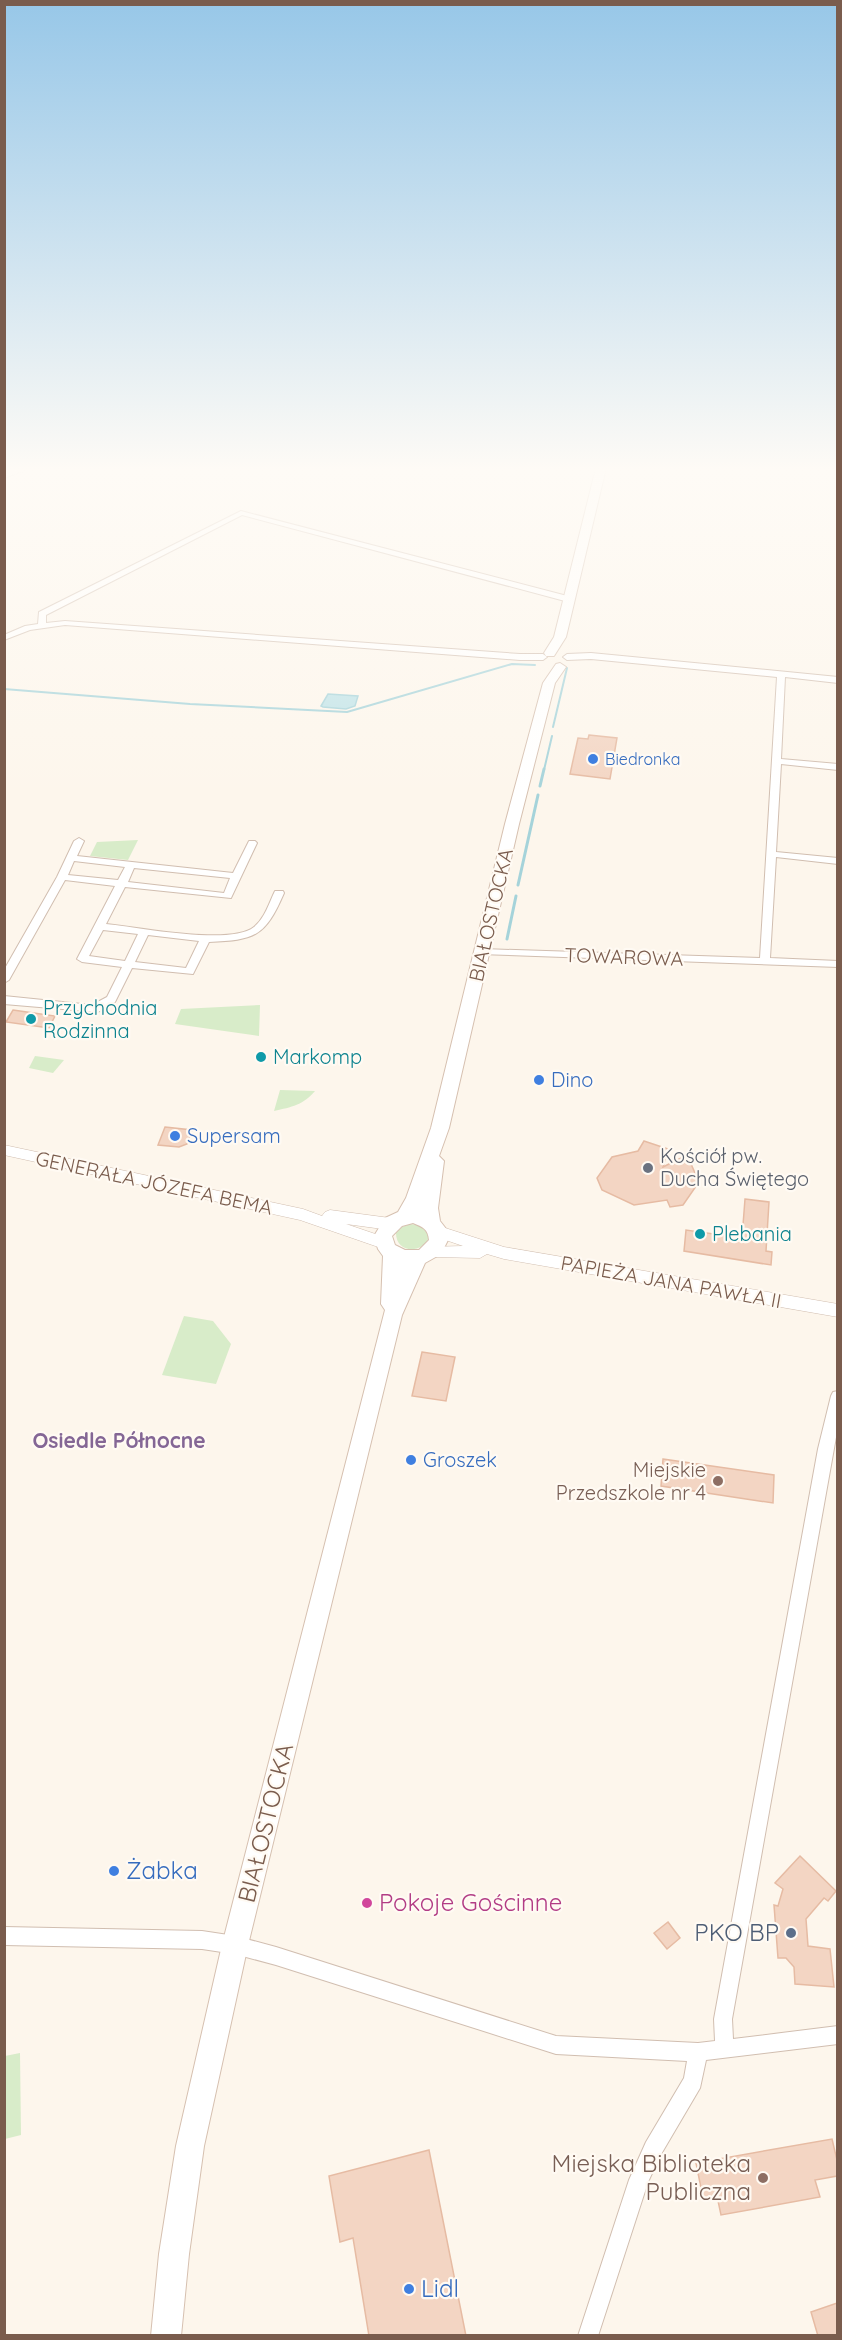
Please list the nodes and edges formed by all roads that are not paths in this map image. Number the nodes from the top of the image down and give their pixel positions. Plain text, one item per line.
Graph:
1 (115, 577) edge
2 (485, 577) edge
3 (573, 577) edge
4 (568, 599) junction
5 (42, 625) junction
6 (560, 637) junction
7 (4, 638) edge
8 (545, 659) junction
9 (564, 661) junction
10 (781, 675) junction
11 (837, 680) edge
12 (549, 684) junction
13 (777, 761) junction
14 (837, 767) edge
15 (79, 841) dead end
16 (252, 843) dead end
17 (771, 854) junction
18 (72, 858) junction
19 (837, 861) edge
20 (131, 865) junction
21 (236, 876) junction
22 (62, 877) junction
23 (121, 884) junction
24 (279, 892) dead end
25 (100, 926) junction
26 (145, 931) junction
27 (205, 939) junction
28 (483, 952) junction
29 (765, 962) junction
30 (128, 964) junction
31 (837, 964) edge
32 (4, 980) edge
33 (4, 1000) edge
34 (434, 1147) junction
35 (4, 1150) edge
36 (303, 1215) junction
37 (398, 1220) junction
38 (435, 1227) junction
39 (388, 1249) junction
40 (504, 1253) junction
41 (426, 1255) junction
42 (837, 1311) edge
43 (392, 1315) junction
44 (837, 1396) edge
45 (4, 1936) edge
46 (235, 1945) junction
47 (837, 2035) edge
48 (724, 2049) junction
49 (698, 2052) junction
50 (166, 2336) edge
51 (588, 2336) edge

1 - 5 street
2 - 4 street
3 - 4 main road
4 - 6 main road
5 - 7 street
5 - 8 street
6 - 8 main road
6 - 9 main road
8 - 9 main road
8 - 12 main road
9 - 10 street
9 - 12 main road, BIAŁOSTOCKA
10 - 11 street
10 - 13 street
12 - 28 main road, BIAŁOSTOCKA
13 - 14 street
13 - 17 street
15 - 18 street
16 - 21 street
17 - 19 street
17 - 29 street
18 - 20 street
18 - 22 street
20 - 21 street
20 - 23 street
21 - 23 street
22 - 23 street
22 - 32 street
23 - 25 street
24 - 27 street
25 - 26 street
25 - 30 street
26 - 27 street
26 - 30 street
27 - 30 street
28 - 29 street, TOWAROWA
28 - 34 main road, BIAŁOSTOCKA
29 - 31 street, TOWAROWA
30 - 33 street
34 - 37 main road, BIAŁOSTOCKA
34 - 38 main road, BIAŁOSTOCKA
35 - 36 street, GENERAŁA JÓZEFA BEMA
36 - 37 street, GENERAŁA JÓZEFA BEMA
36 - 39 street, GENERAŁA JÓZEFA BEMA
37 - 38 main road
37 - 39 main road
38 - 40 street, PAPIEŻA JANA PAWŁA II
38 - 41 main road
39 - 41 main road
39 - 43 main road, BIAŁOSTOCKA
40 - 41 street, PAPIEŻA JANA PAWŁA II
40 - 42 street, PAPIEŻA JANA PAWŁA II
41 - 43 main road, BIAŁOSTOCKA
43 - 46 main road, BIAŁOSTOCKA
44 - 48 street
45 - 46 street
46 - 49 street
46 - 50 main road, BIAŁOSTOCKA
47 - 48 street
48 - 49 street
49 - 51 street

